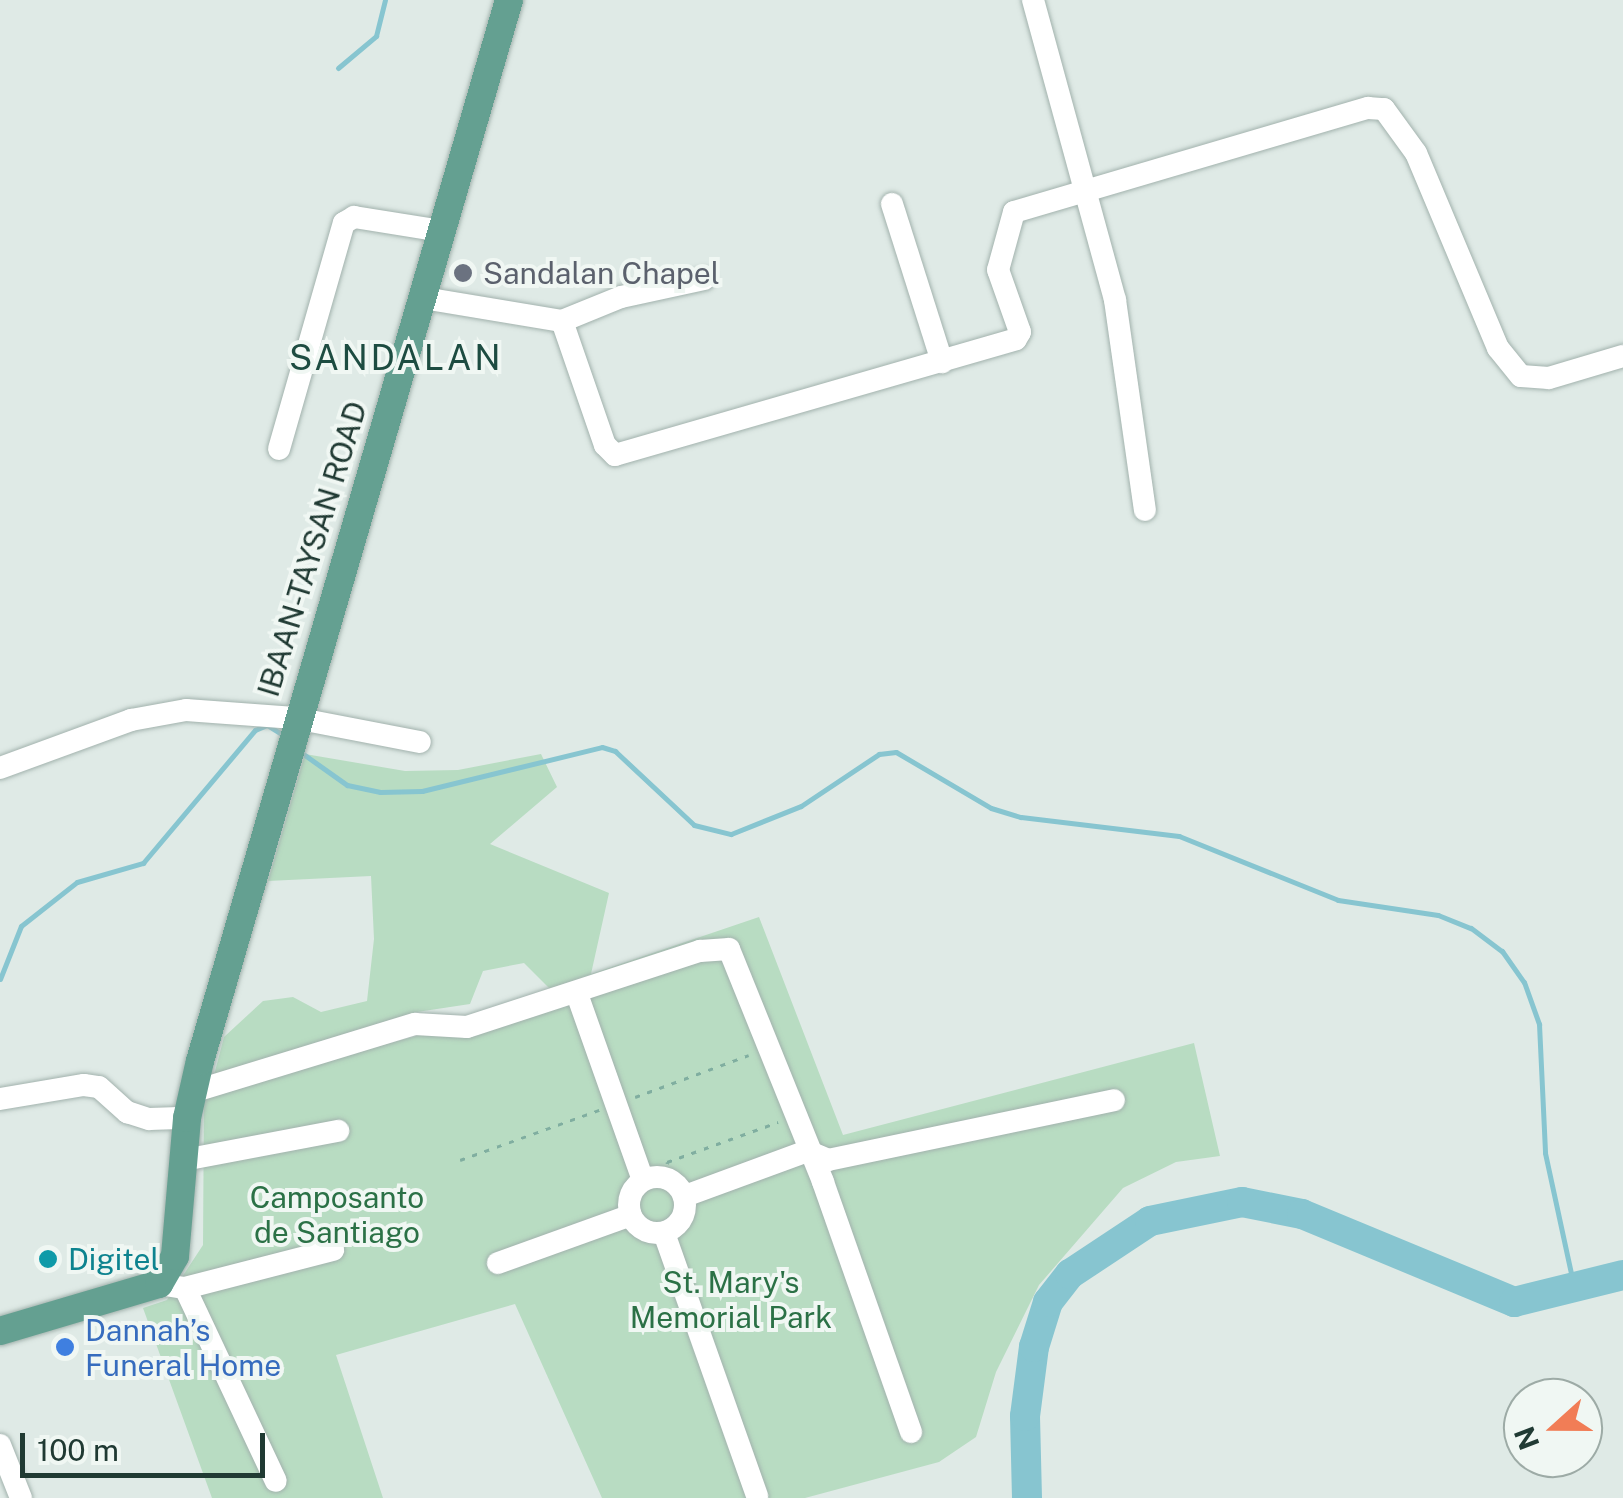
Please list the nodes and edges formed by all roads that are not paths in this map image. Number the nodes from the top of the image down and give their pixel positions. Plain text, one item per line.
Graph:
1 (509, 0) edge
2 (1033, 0) edge
3 (1088, 190) junction
4 (892, 204) dead end
5 (441, 231) junction
6 (704, 279) dead end
7 (423, 298) junction
8 (562, 321) junction
9 (1623, 356) edge
10 (942, 362) junction
11 (279, 449) dead end
12 (1145, 510) dead end
13 (294, 718) junction
14 (420, 742) dead end
15 (0, 768) edge
16 (577, 994) junction
17 (0, 1099) edge
18 (1114, 1100) dead end
19 (189, 1105) junction
20 (338, 1131) dead end
21 (807, 1151) junction
22 (184, 1160) junction
23 (654, 1178) junction
24 (685, 1196) junction
25 (631, 1215) junction
26 (664, 1233) junction
27 (333, 1250) dead end
28 (498, 1263) dead end
29 (172, 1286) junction
30 (0, 1331) edge
31 (911, 1432) dead end
32 (0, 1446) edge
33 (276, 1482) dead end
34 (757, 1496) edge
35 (21, 1498) edge

1 - 5 main road, IBAAN-TAYSAN ROAD
2 - 3 street
3 - 9 street
3 - 10 street
3 - 12 street
4 - 10 street
5 - 7 main road, IBAAN-TAYSAN ROAD
5 - 11 street
6 - 8 street
7 - 8 street
7 - 13 main road, IBAAN-TAYSAN ROAD
8 - 10 street
13 - 14 street
13 - 15 street
13 - 19 main road, IBAAN-TAYSAN ROAD
16 - 19 street
16 - 21 street
16 - 23 street
17 - 19 street
18 - 21 street
19 - 22 main road, IBAAN-TAYSAN ROAD
20 - 22 street
21 - 24 street
21 - 31 street
22 - 29 main road, IBAAN-TAYSAN ROAD
23 - 24 street
23 - 25 street
24 - 26 street
25 - 26 street
25 - 28 street
26 - 34 street
27 - 29 street
29 - 30 main road
29 - 33 street
32 - 35 street

